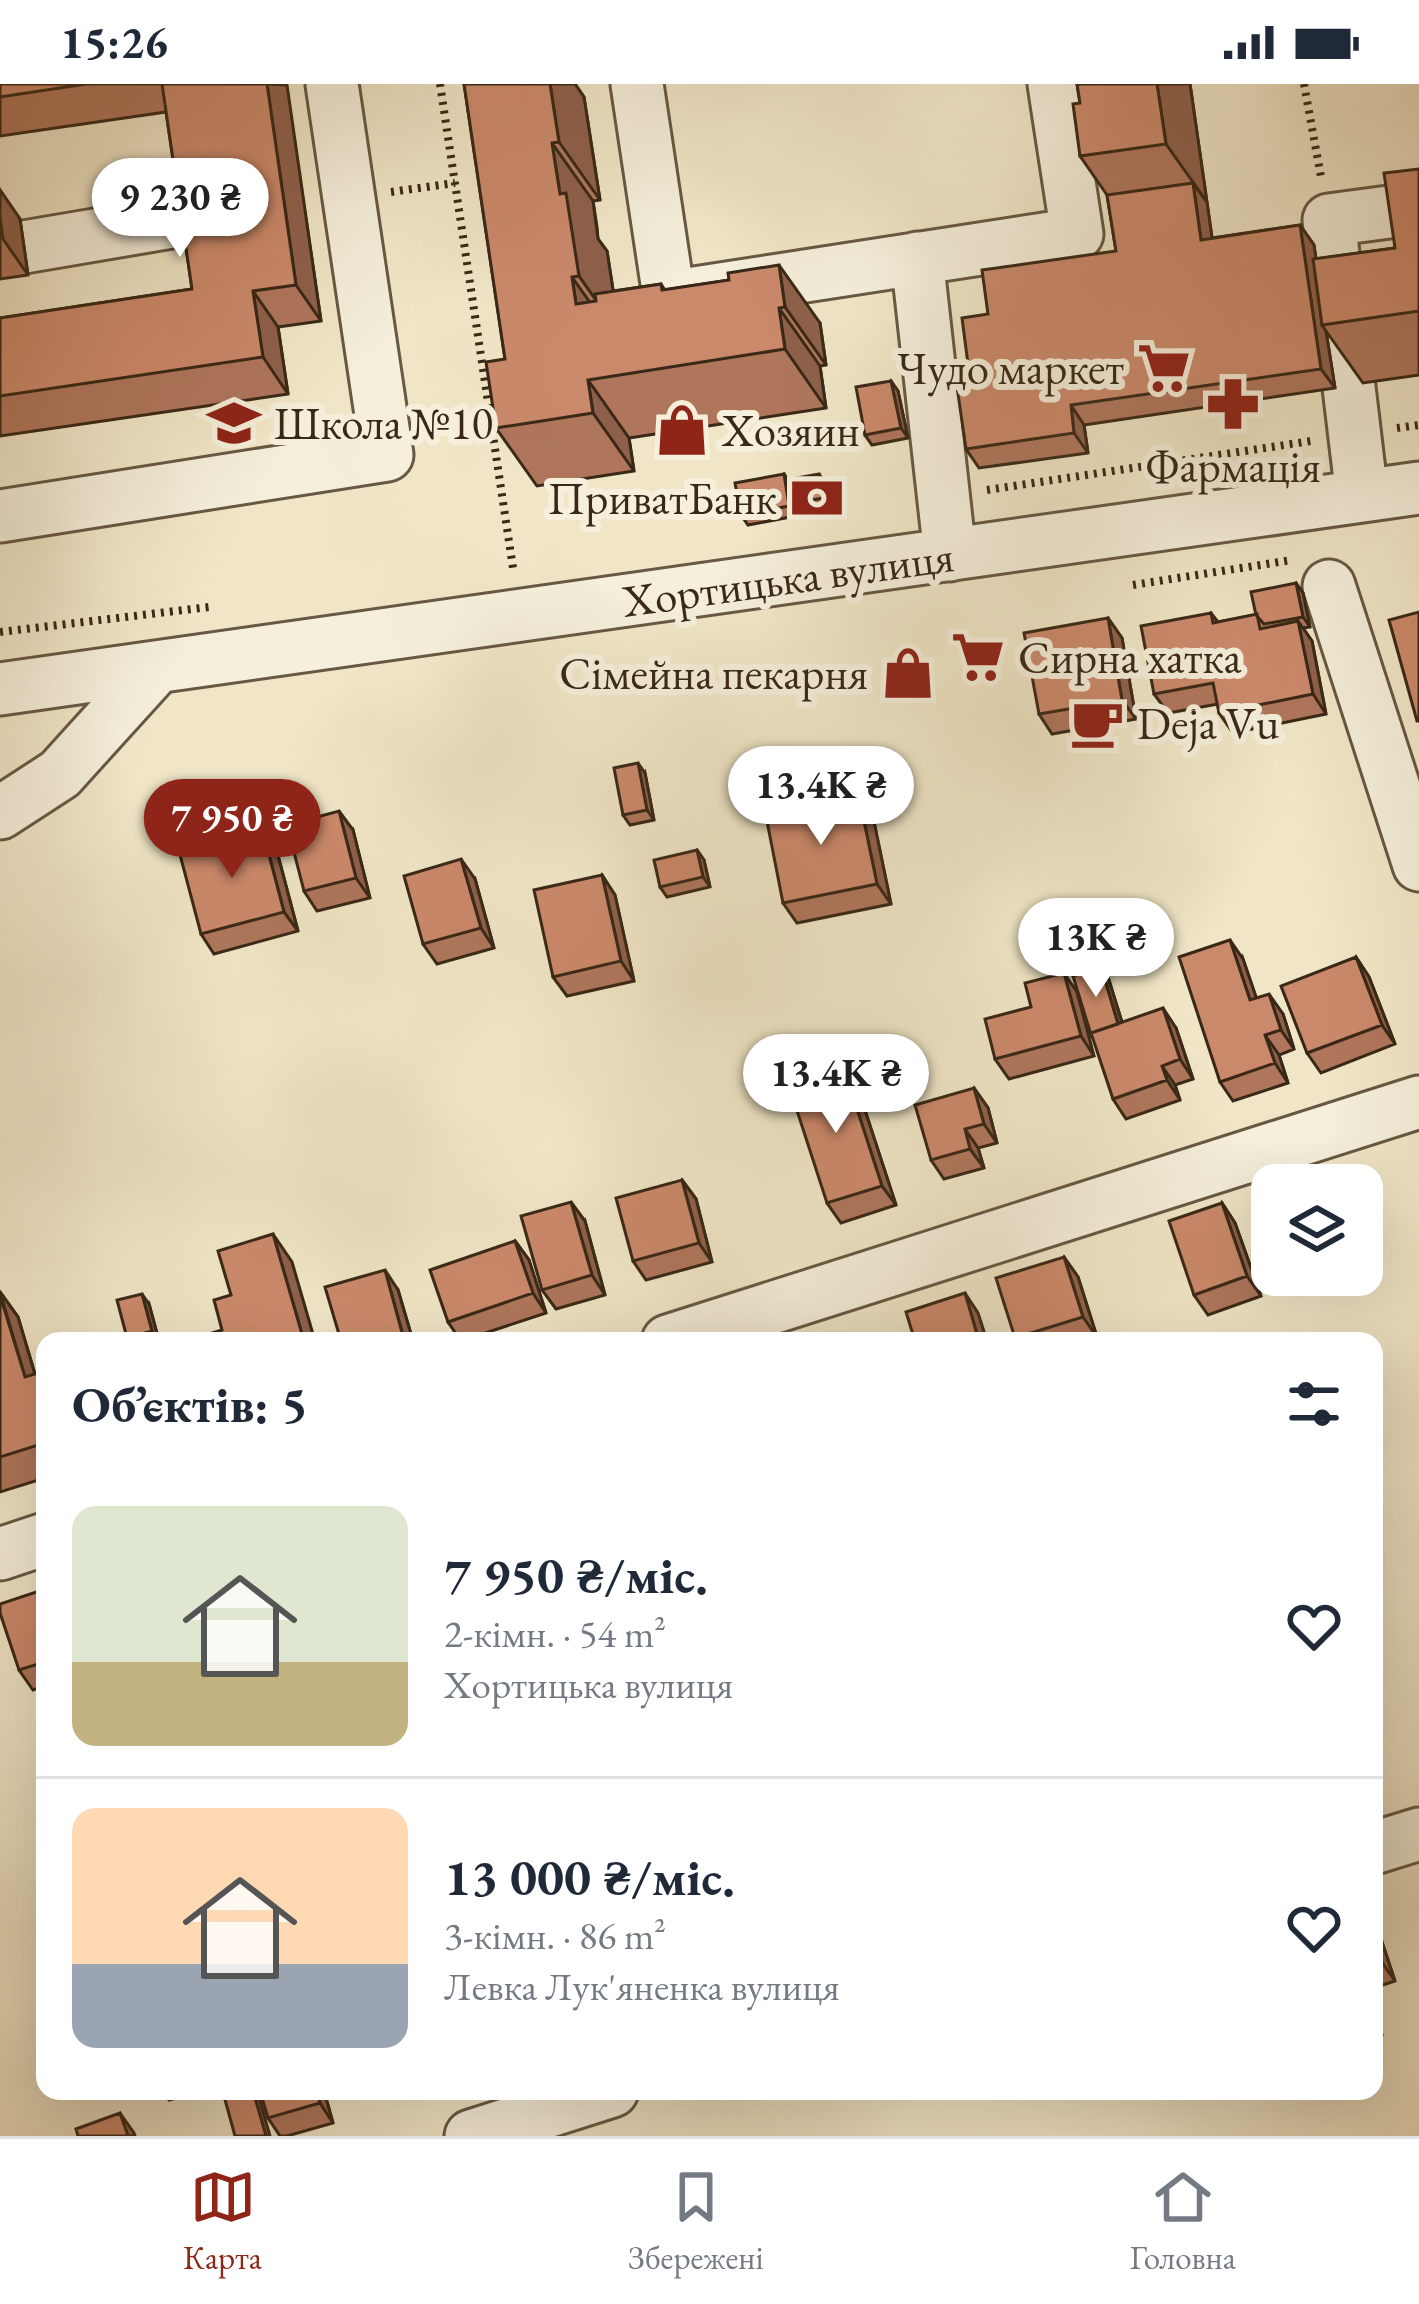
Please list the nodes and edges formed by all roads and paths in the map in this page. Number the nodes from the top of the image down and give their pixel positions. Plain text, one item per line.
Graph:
1 (332, 84) edge
2 (440, 84) edge
3 (637, 84) edge
4 (1054, 84) edge
5 (1304, 84) edge
6 (455, 183) junction
7 (327, 200) junction
8 (1419, 208) edge
9 (201, 217) edge
10 (1329, 220) junction
11 (24, 247) dead end
12 (917, 258) junction
13 (1419, 425) edge
14 (1355, 435) junction
15 (1419, 488) edge
16 (1362, 496) junction
17 (944, 497) junction
18 (0, 516) edge
19 (950, 555) junction
20 (1316, 572) joint
21 (490, 573) dead end
22 (1133, 585) dead end
23 (210, 607) dead end
24 (0, 632) edge
25 (157, 667) junction
26 (0, 689) edge
27 (0, 813) edge
28 (1419, 865) edge
29 (1419, 1102) edge
30 (696, 1332) edge
31 (36, 1542) edge
32 (0, 1554) edge
33 (1419, 1834) edge
34 (1383, 1845) edge
35 (584, 2100) edge
36 (470, 2136) edge

1 - 7 street
2 - 6 path
3 - 12 street
4 - 12 street
5 - 10 path
6 - 7 path
6 - 21 path
7 - 18 street
8 - 10 street
9 - 11 street
10 - 14 street
12 - 17 street
13 - 14 path
14 - 16 street
14 - 17 path
15 - 16 street, Хортицька вулиця
16 - 19 street, Хортицька вулиця
17 - 19 street
19 - 25 street, Хортицька вулиця
20 - 22 path
20 - 28 street
23 - 24 path
25 - 26 street, Хортицька вулиця
25 - 27 street
29 - 30 street
31 - 32 street
33 - 34 street
35 - 36 street

